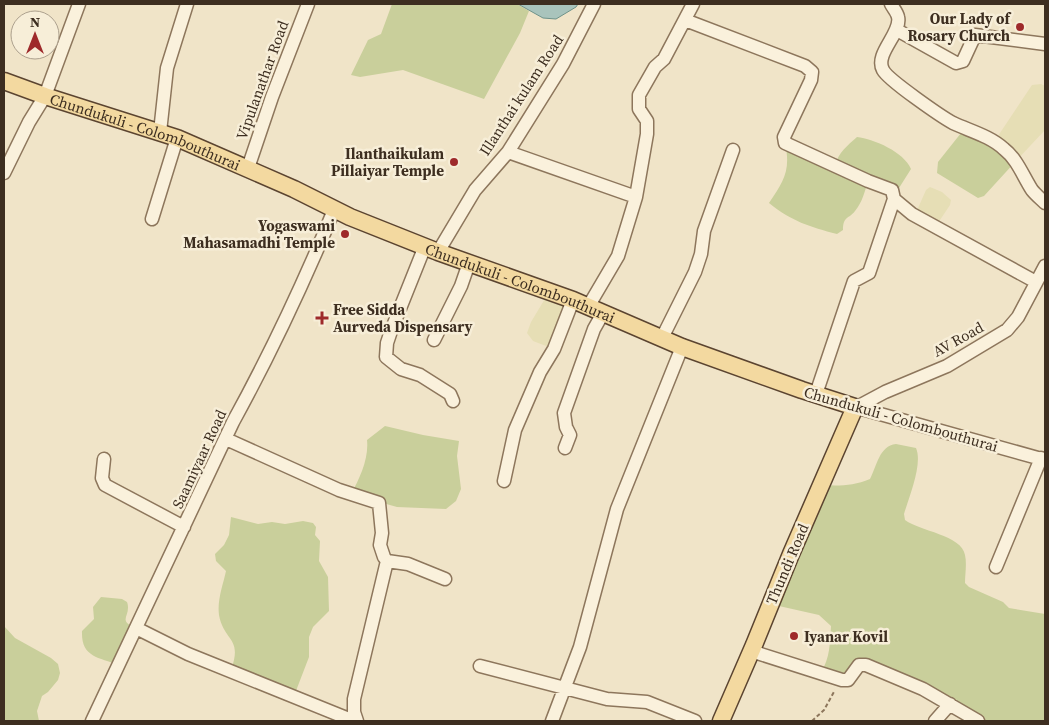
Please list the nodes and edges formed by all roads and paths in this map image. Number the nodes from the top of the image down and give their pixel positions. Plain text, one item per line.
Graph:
1 (79, 4) edge
2 (187, 4) edge
3 (308, 4) edge
4 (594, 4) edge
5 (693, 4) edge
6 (891, 4) edge
7 (685, 20) junction
8 (897, 30) junction
9 (1045, 44) edge
10 (4, 81) edge
11 (45, 96) junction
12 (160, 132) junction
13 (177, 138) junction
14 (733, 150) dead end
15 (508, 152) junction
16 (248, 168) junction
17 (4, 173) edge
18 (636, 197) junction
19 (894, 199) junction
20 (1045, 203) edge
21 (334, 210) junction
22 (152, 219) dead end
23 (431, 249) junction
24 (469, 263) junction
25 (1045, 266) edge
26 (1036, 282) junction
27 (573, 300) junction
28 (596, 310) junction
29 (662, 338) junction
30 (434, 340) dead end
31 (682, 347) junction
32 (816, 394) junction
33 (453, 401) dead end
34 (856, 407) junction
35 (226, 439) junction
36 (565, 448) dead end
37 (104, 459) dead end
38 (1043, 459) edge
39 (504, 481) dead end
40 (184, 527) junction
41 (387, 560) junction
42 (996, 567) dead end
43 (445, 579) dead end
44 (136, 628) junction
45 (751, 651) junction
46 (480, 666) dead end
47 (842, 680) junction
48 (566, 687) junction
49 (950, 704) junction
50 (92, 721) edge
51 (355, 721) edge
52 (552, 721) edge
53 (695, 721) edge
54 (721, 721) edge
55 (812, 721) edge
56 (935, 721) edge
57 (978, 721) edge

1 - 11 street
2 - 12 street
3 - 16 street, Vipulanathar Road
4 - 15 street, Illanthai kulam Road
5 - 7 street
6 - 8 street
7 - 18 street
7 - 19 street
8 - 9 street
8 - 20 street
10 - 11 main road, Chundukuli - Colombouthurai
11 - 12 main road, Chundukuli - Colombouthurai
11 - 17 street
12 - 13 main road, Chundukuli - Colombouthurai
13 - 16 main road, Chundukuli - Colombouthurai
13 - 22 street
14 - 29 street
15 - 18 street
15 - 23 street, Illanthai kulam Road
16 - 21 main road, Chundukuli - Colombouthurai
18 - 28 street
19 - 26 street
19 - 32 street
21 - 23 main road, Chundukuli - Colombouthurai
21 - 35 street, Saamiyaar Road
23 - 24 main road, Chundukuli - Colombouthurai
23 - 33 street, Illanthai kulam Road
24 - 27 main road, Chundukuli - Colombouthurai
24 - 30 street
25 - 26 street, AV Road
26 - 34 street, AV Road
27 - 28 main road, Chundukuli - Colombouthurai
27 - 39 street
28 - 29 main road, Chundukuli - Colombouthurai
28 - 36 street
29 - 31 main road, Chundukuli - Colombouthurai
31 - 32 main road, Chundukuli - Colombouthurai
31 - 48 street
32 - 34 main road, Chundukuli - Colombouthurai
34 - 38 street, Chundukuli - Colombouthurai
34 - 45 main road, Thundi Road
35 - 40 street, Saamiyaar Road
35 - 41 street
37 - 40 street
38 - 42 street
40 - 44 street, Saamiyaar Road
41 - 43 street
41 - 51 street
44 - 50 street, Saamiyaar Road
44 - 51 street
45 - 47 street
45 - 54 main road, Thundi Road
46 - 48 street
47 - 49 street
47 - 55 path
48 - 52 street
48 - 53 street
49 - 56 street
49 - 57 street

